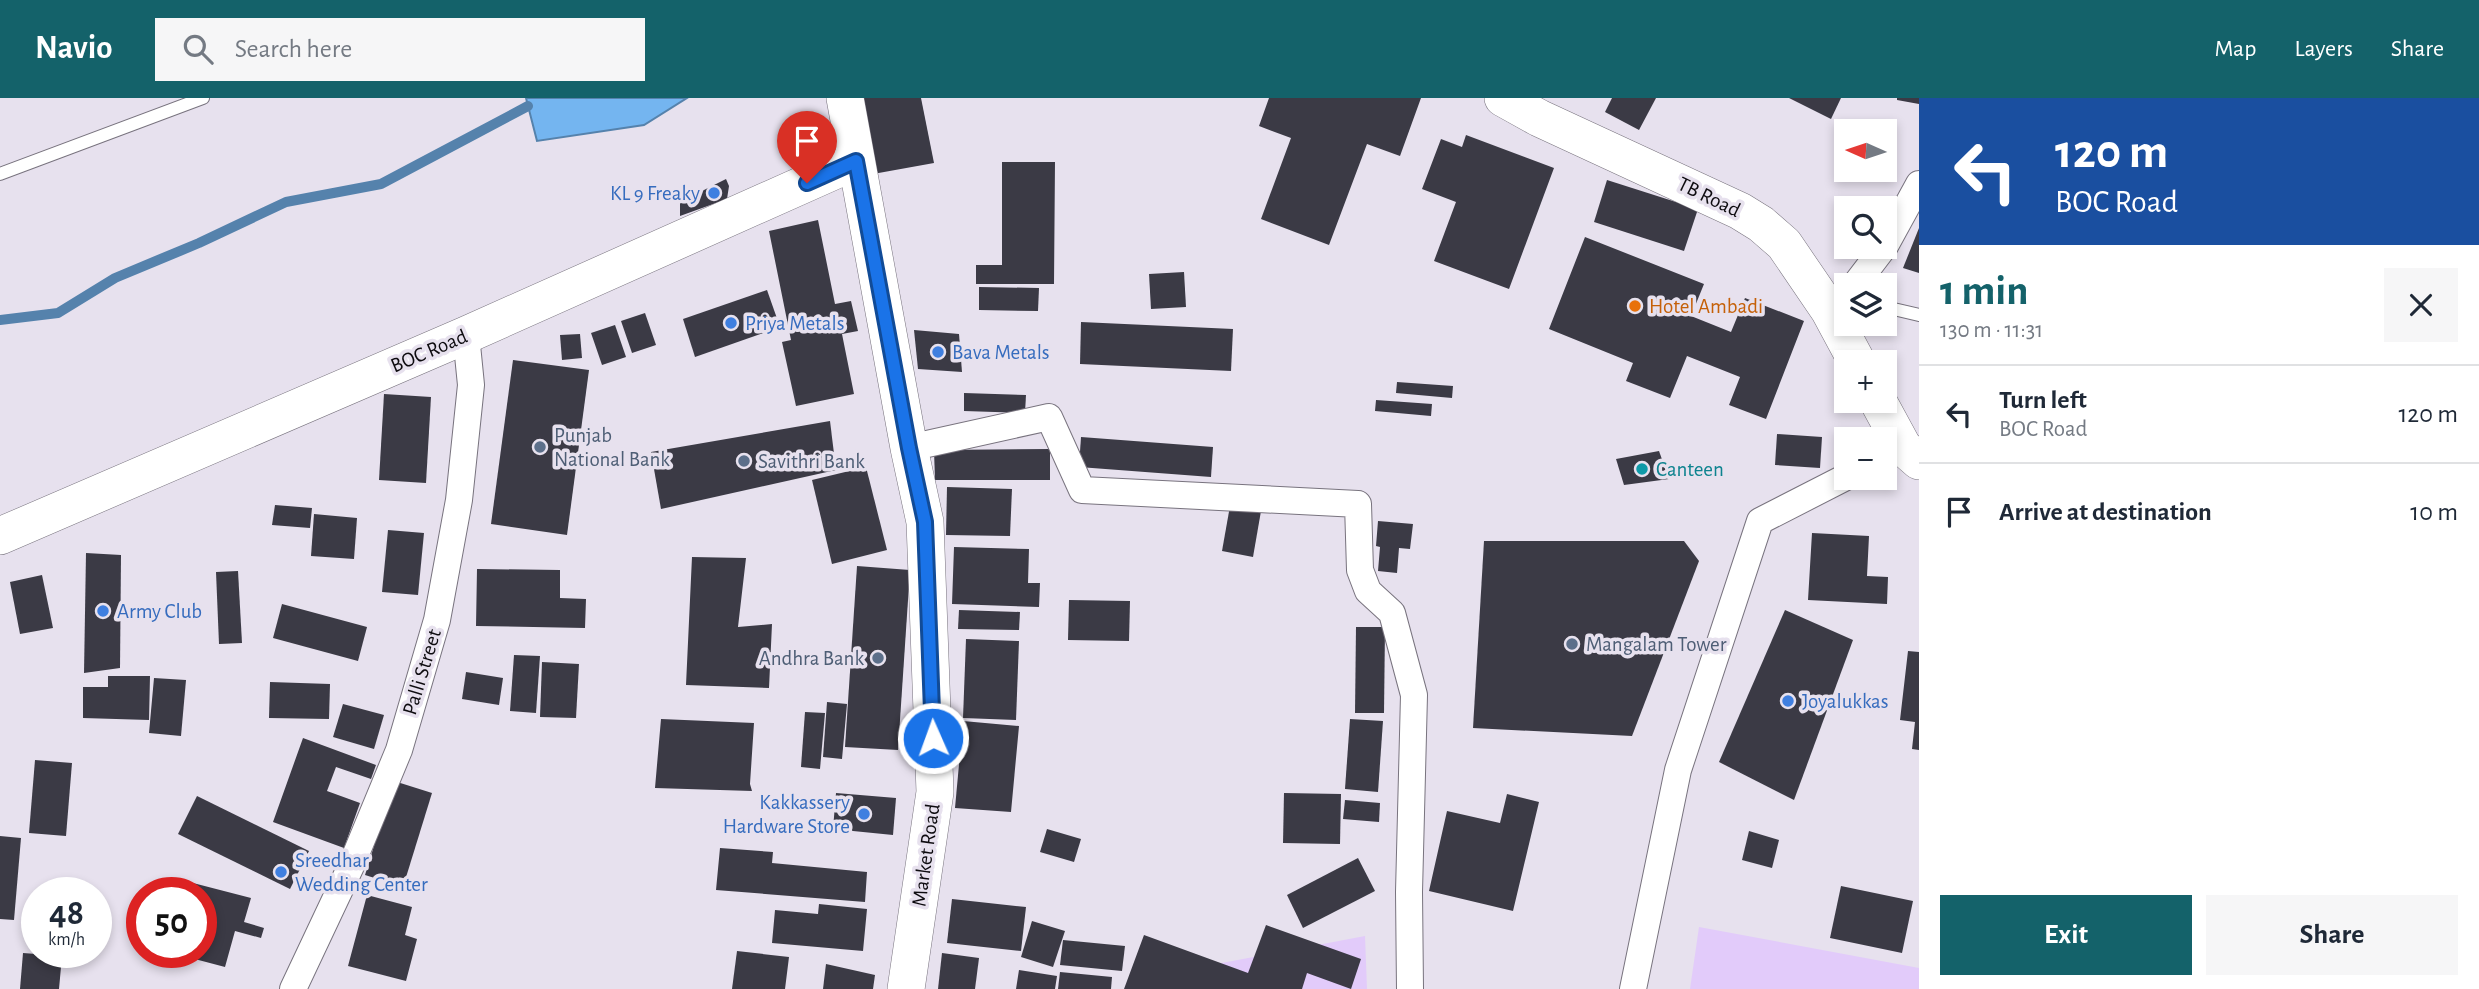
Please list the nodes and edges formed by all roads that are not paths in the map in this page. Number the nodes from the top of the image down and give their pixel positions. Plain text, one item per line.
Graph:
1 (203, 98) edge
2 (845, 98) edge
3 (1503, 98) edge
4 (856, 161) junction
5 (0, 174) edge
6 (1919, 184) edge
7 (1897, 223) edge
8 (1834, 297) edge
9 (1897, 310) edge
10 (1919, 315) edge
11 (466, 335) junction
12 (1883, 413) edge
13 (909, 448) junction
14 (1902, 455) edge
15 (1834, 483) edge
16 (0, 536) edge
17 (293, 989) edge
18 (906, 989) edge
19 (1410, 989) edge
20 (1633, 989) edge

1 - 5 lane
2 - 4 main road, Market Road
3 - 8 main road, TB Road
4 - 11 main road, BOC Road
4 - 13 main road, Market Road
6 - 7 street
9 - 10 lane
11 - 16 main road, BOC Road
11 - 17 street, Palli Street
12 - 14 main road
13 - 18 main road, Market Road
13 - 19 street
15 - 20 street

